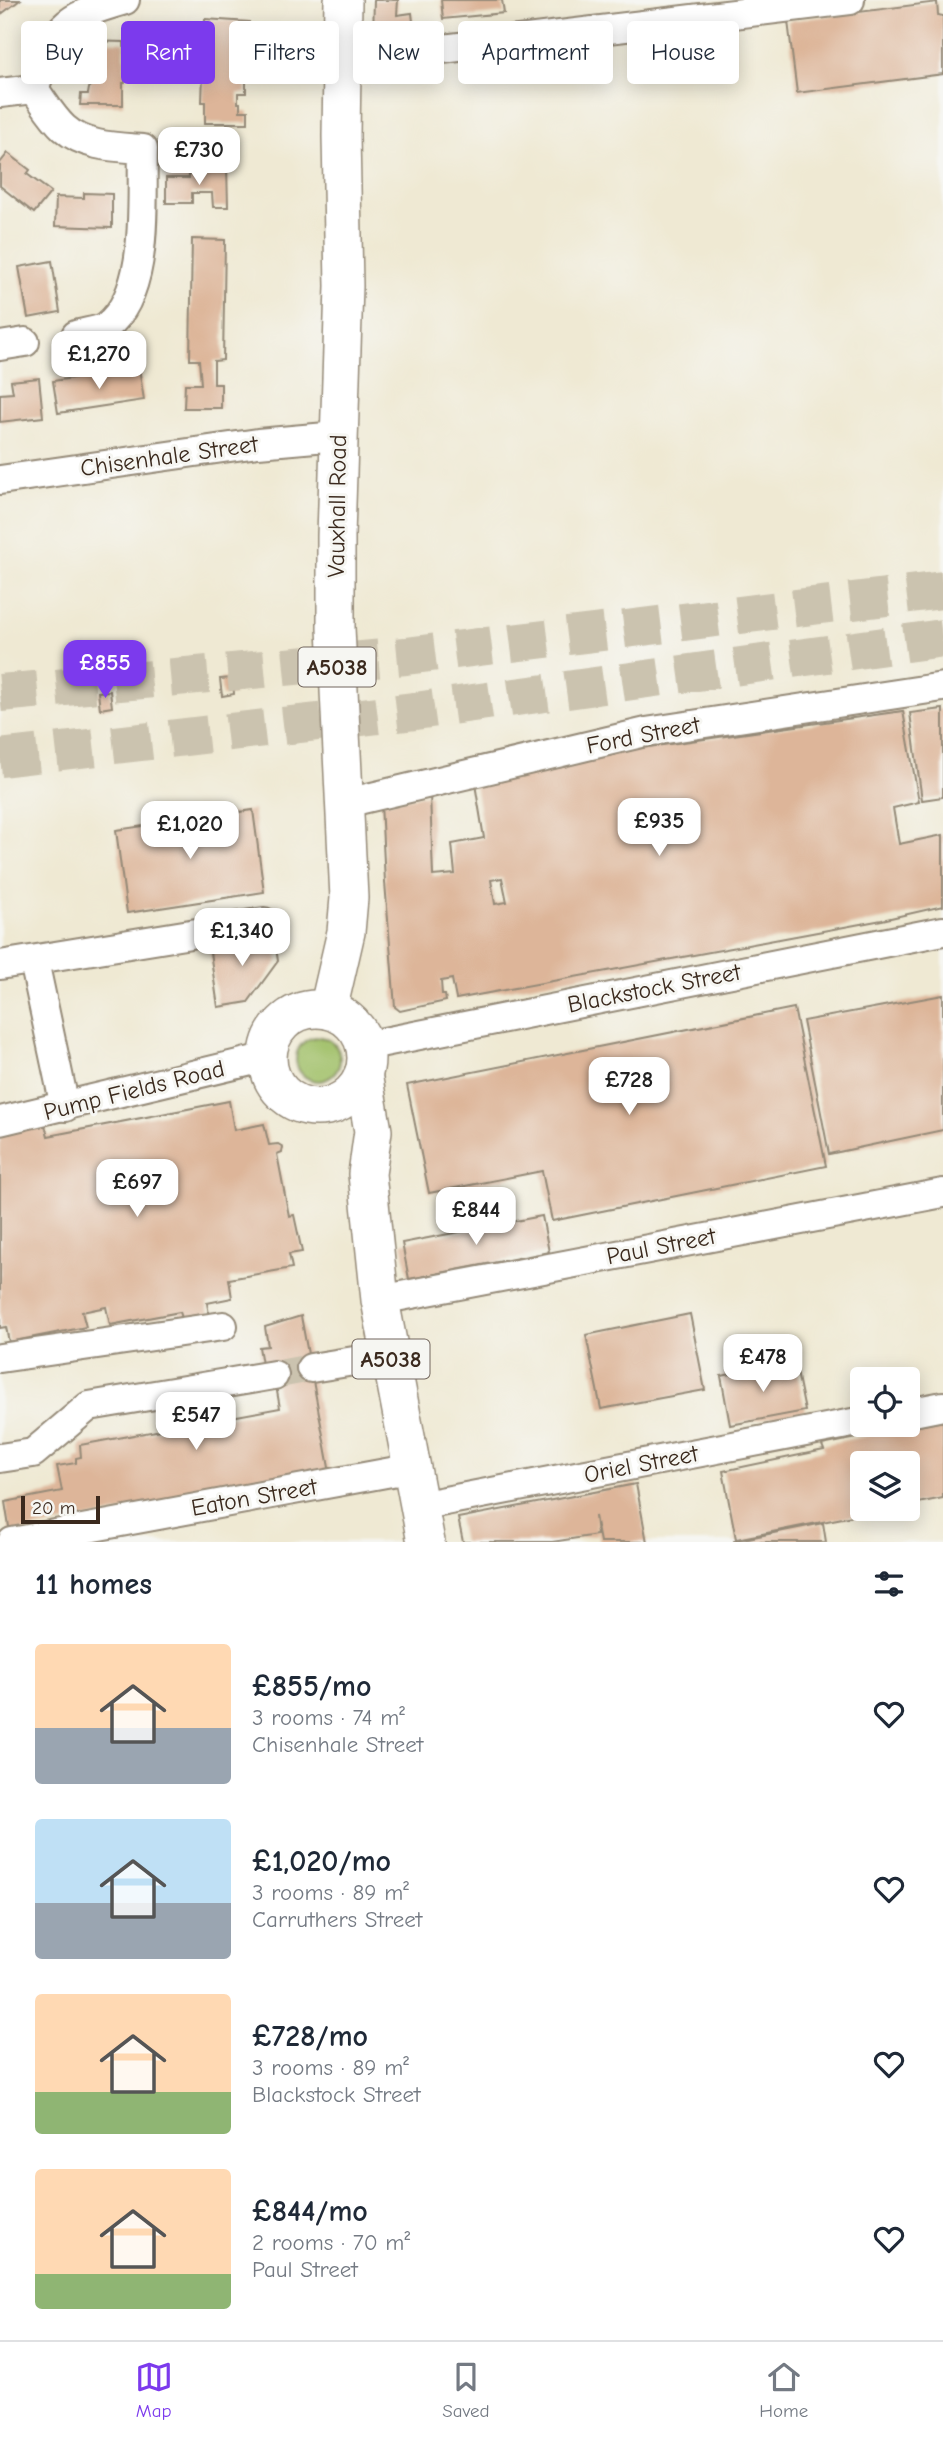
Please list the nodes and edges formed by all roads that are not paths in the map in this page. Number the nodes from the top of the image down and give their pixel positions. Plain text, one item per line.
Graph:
1 (125, 0) edge
2 (343, 0) edge
3 (850, 0) edge
4 (343, 61) junction
5 (34, 89) junction
6 (0, 93) edge
7 (76, 335) dead end
8 (338, 436) junction
9 (0, 480) edge
10 (943, 687) edge
11 (346, 803) junction
12 (264, 922) dead end
13 (943, 932) edge
14 (34, 961) junction
15 (0, 965) edge
16 (328, 1010) junction
17 (268, 1057) junction
18 (364, 1060) junction
19 (304, 1105) junction
20 (65, 1107) junction
21 (0, 1121) edge
22 (367, 1174) junction
23 (943, 1193) edge
24 (380, 1300) junction
25 (223, 1326) dead end
26 (391, 1355) junction
27 (0, 1358) edge
28 (311, 1368) tunnel mouth
29 (274, 1375) tunnel mouth
30 (943, 1406) edge
31 (920, 1411) edge
32 (850, 1423) edge
33 (0, 1458) edge
34 (413, 1468) junction
35 (419, 1506) junction
36 (12, 1542) edge
37 (426, 1542) edge

1 - 5 street
2 - 4 main road, Vauxhall Road / A5038
3 - 4 street
4 - 8 main road, Vauxhall Road / A5038
5 - 6 street
5 - 7 street
8 - 9 street, Chisenhale Street
8 - 11 main road, Vauxhall Road / A5038
10 - 11 street, Ford Street
11 - 16 main road, Vauxhall Road / A5038
12 - 14 street
13 - 18 street, Blackstock Street
14 - 15 street
14 - 20 street
16 - 17 main road
16 - 18 main road, A5038
17 - 19 main road, A5038
17 - 20 street, Pump Fields Road
18 - 19 main road
18 - 22 main road, A5038
19 - 22 main road, A5038
20 - 21 street, Pump Fields Road
22 - 24 main road, A5038
23 - 24 street, Paul Street
24 - 26 main road, A5038
25 - 27 street
26 - 28 street
26 - 34 main road, A5038
29 - 33 street
30 - 31 street
32 - 35 street, Oriel Street
34 - 35 main road, A5038
34 - 36 street, Eaton Street
35 - 37 main road, A5038

